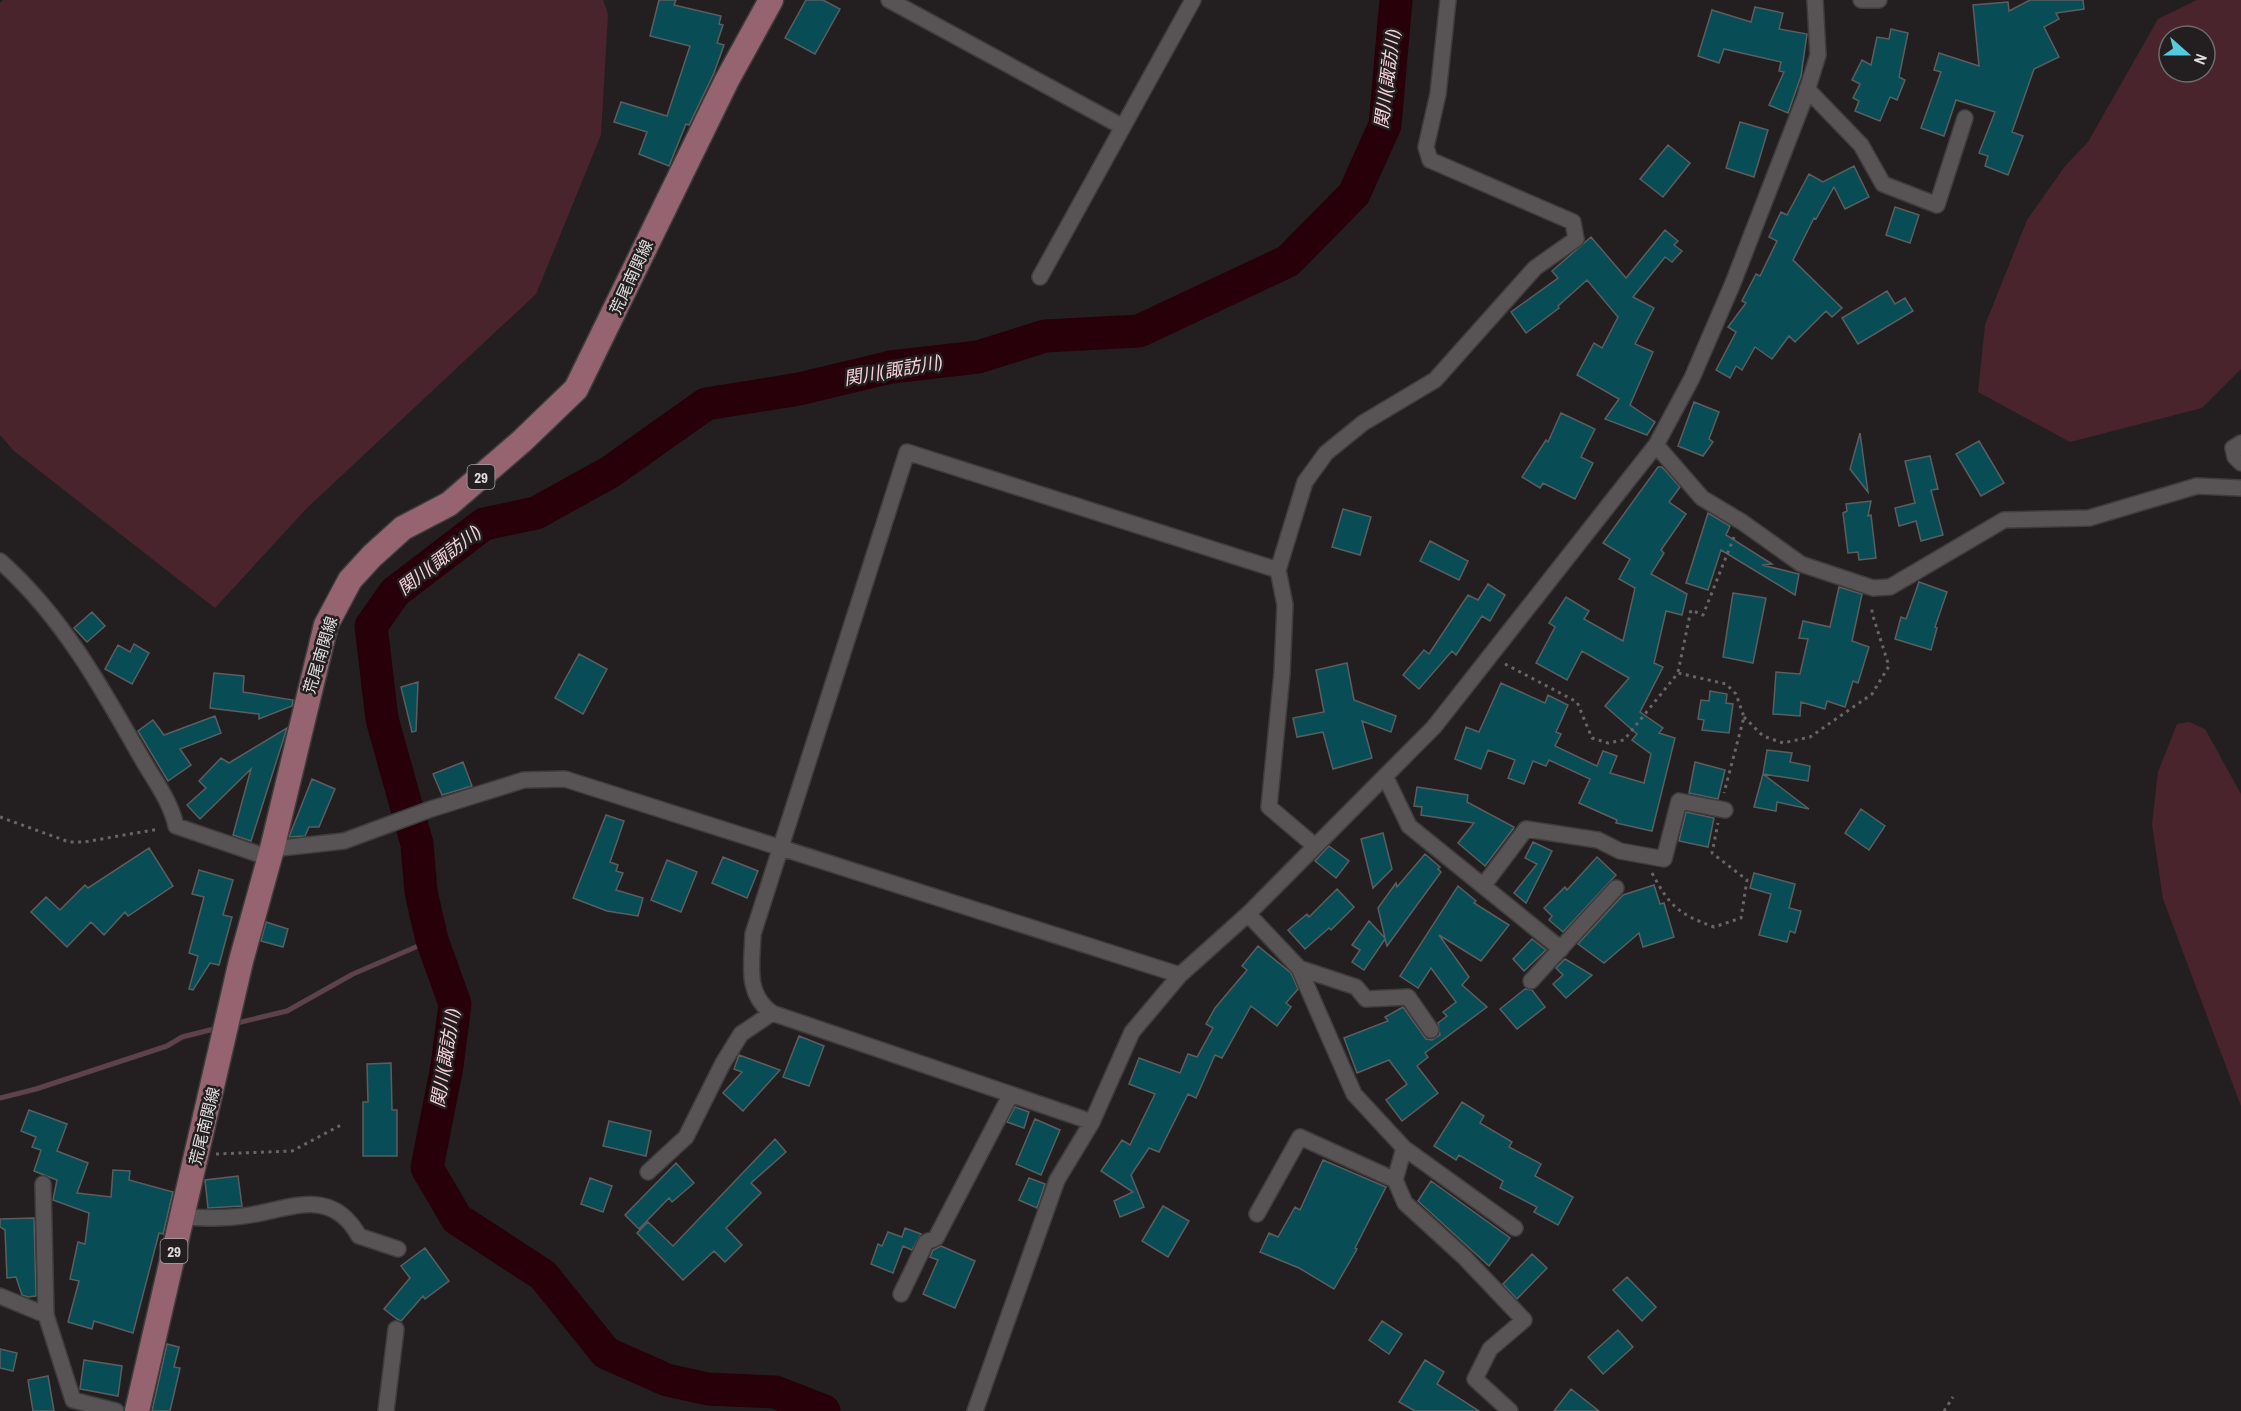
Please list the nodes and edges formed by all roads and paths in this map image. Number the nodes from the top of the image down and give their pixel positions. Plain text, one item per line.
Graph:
1 (771, 0) edge
2 (889, 0) edge
3 (1193, 0) edge
4 (1448, 0) edge
5 (1815, 0) edge
6 (1861, 0) edge
7 (1879, 0) edge
8 (1807, 88) junction
9 (1965, 118) dead end
10 (1122, 127) junction
11 (1040, 277) dead end
12 (2241, 443) edge
13 (1656, 445) junction
14 (2241, 463) edge
15 (2241, 488) edge
16 (1742, 522) junction
17 (0, 561) edge
18 (1278, 570) junction
19 (1873, 588) junction
20 (1489, 657) junction
21 (1678, 673) junction
22 (1744, 717) junction
23 (1385, 776) junction
24 (1722, 809) junction
25 (0, 817) edge
26 (176, 826) junction
27 (1315, 846) junction
28 (781, 847) junction
29 (271, 853) junction
30 (1643, 855) junction
31 (1483, 886) junction
32 (1616, 888) dead end
33 (1248, 914) junction
34 (1561, 949) junction
35 (1299, 968) junction
36 (1180, 975) junction
37 (1531, 981) dead end
38 (772, 1013) junction
39 (1431, 1030) dead end
40 (1010, 1096) junction
41 (1092, 1122) junction
42 (343, 1124) dead end
43 (1404, 1148) junction
44 (197, 1155) junction
45 (648, 1172) dead end
46 (1395, 1180) junction
47 (43, 1184) dead end
48 (1257, 1214) dead end
49 (182, 1216) junction
50 (1515, 1228) dead end
51 (398, 1250) dead end
52 (901, 1294) dead end
53 (0, 1296) edge
54 (46, 1315) junction
55 (396, 1329) dead end
56 (1953, 1397) dead end
57 (116, 1411) edge
58 (137, 1411) edge
59 (386, 1411) edge
60 (975, 1411) edge
61 (1510, 1411) edge
62 (1944, 1411) edge

1 - 29 main road, 荒尾南関線 / 29
2 - 10 street
3 - 10 street
4 - 18 street
5 - 8 street
6 - 7 street
8 - 9 street
8 - 13 street
10 - 11 street
12 - 14 street
13 - 16 street
13 - 20 street
15 - 19 street
16 - 19 street
16 - 21 path
17 - 26 street
18 - 27 street
18 - 28 street
19 - 22 path
20 - 21 path
20 - 23 street
21 - 22 path
22 - 24 path
23 - 27 street
23 - 31 street
24 - 30 street
24 - 30 path
25 - 26 path
26 - 29 street
27 - 33 street
28 - 29 street
28 - 36 street
28 - 38 street
29 - 44 main road, 荒尾南関線 / 29
30 - 31 street
31 - 34 street
32 - 34 street
33 - 35 street
33 - 36 street
34 - 37 street
35 - 39 street
35 - 43 street
36 - 41 street
38 - 40 street
38 - 45 street
40 - 41 street
40 - 52 street
41 - 60 street
42 - 44 path
43 - 46 street
43 - 50 street
44 - 49 main road, 荒尾南関線 / 29
46 - 48 street
46 - 61 street
47 - 54 street
49 - 51 street
49 - 58 main road, 荒尾南関線 / 29
53 - 54 street
54 - 57 street
55 - 59 street
56 - 62 path

